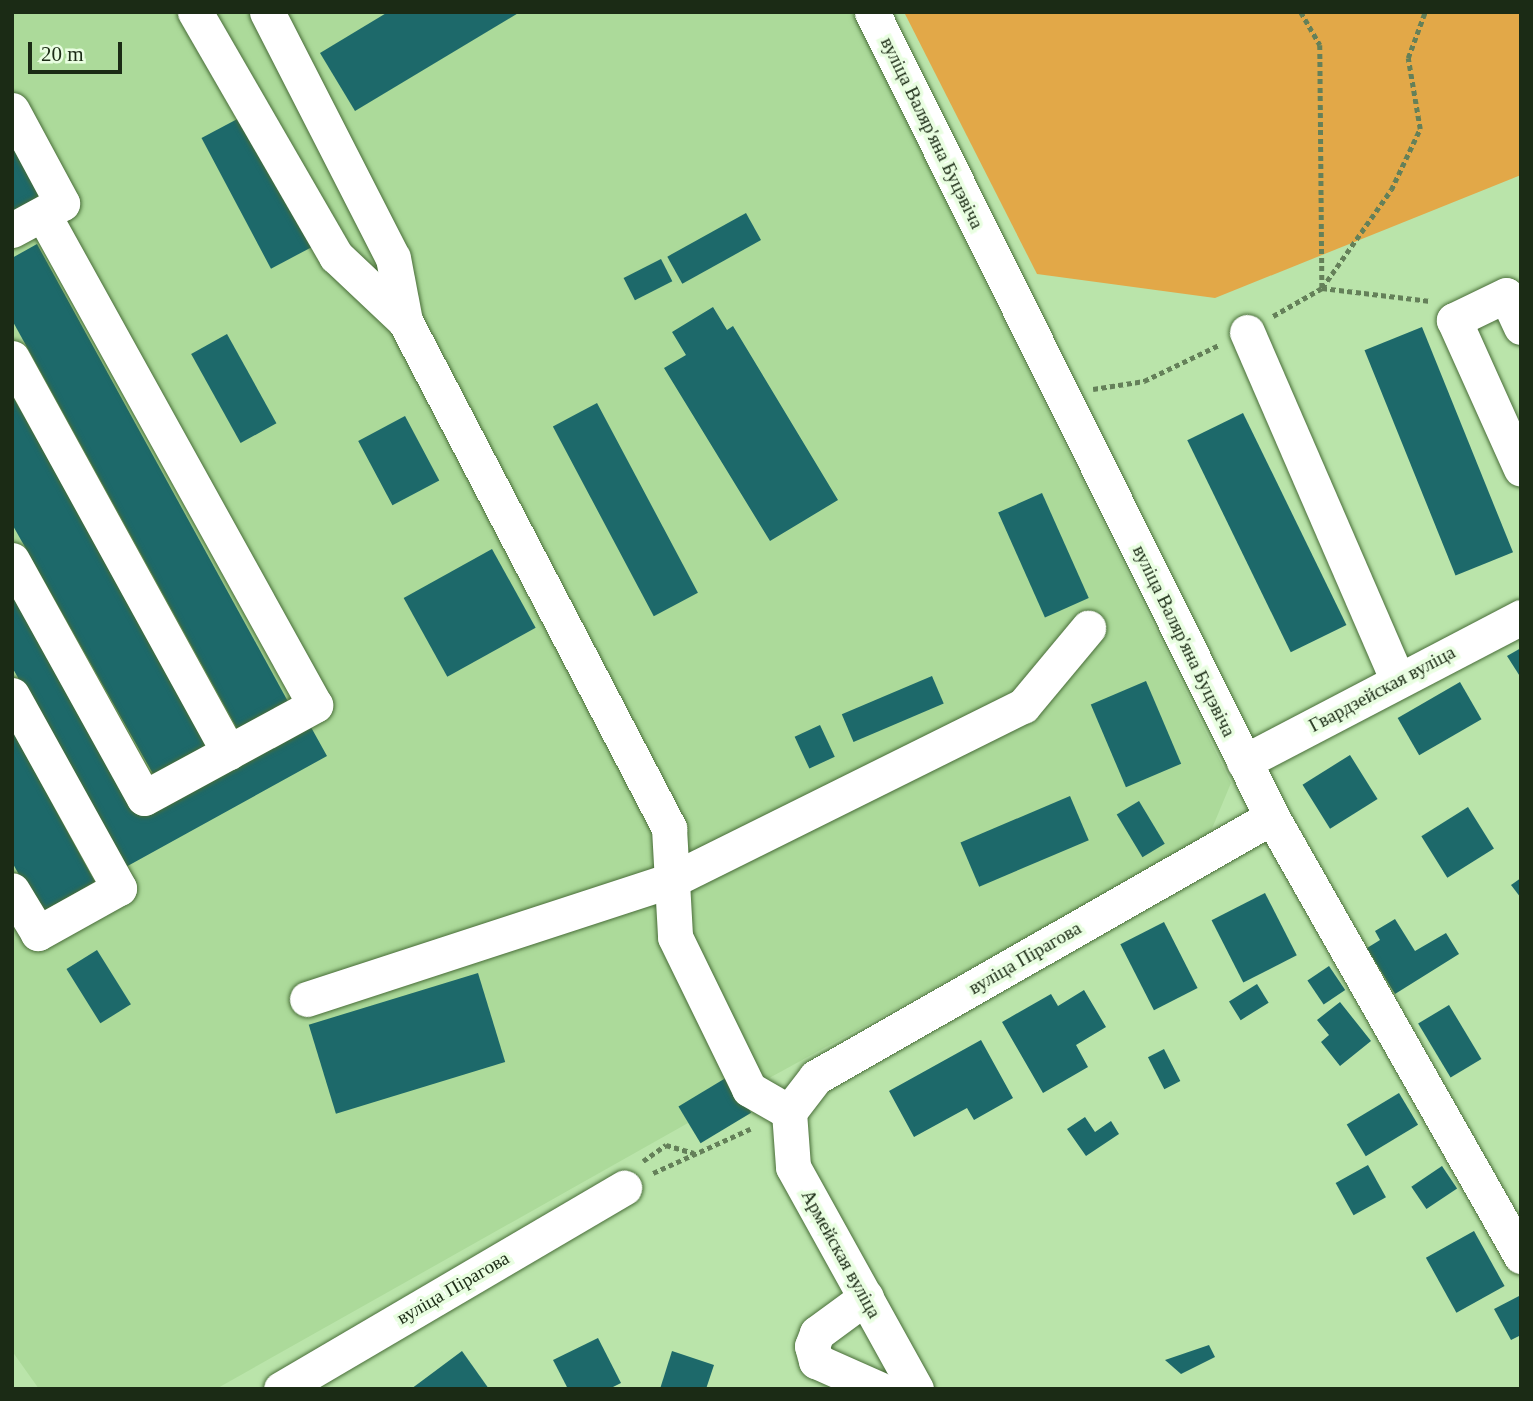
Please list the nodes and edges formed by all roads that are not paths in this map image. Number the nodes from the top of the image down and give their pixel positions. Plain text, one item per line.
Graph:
1 (195, 12) edge
2 (872, 12) edge
3 (281, 17) edge
4 (12, 110) edge
5 (43, 214) junction
6 (12, 230) edge
7 (405, 321) junction
8 (1521, 327) edge
9 (1247, 332) road end
10 (12, 358) edge
11 (1521, 469) edge
12 (12, 560) edge
13 (1521, 617) edge
14 (1088, 628) dead end
15 (1398, 681) junction
16 (12, 695) edge
17 (229, 752) junction
18 (1244, 762) junction
19 (1272, 817) junction
20 (672, 880) junction
21 (12, 890) edge
22 (307, 999) dead end
23 (789, 1112) junction
24 (624, 1188) road end
25 (1521, 1256) edge
26 (866, 1297) junction
27 (281, 1389) edge
28 (879, 1389) edge
29 (916, 1389) edge

1 - 7 street
2 - 18 street, вуліца Валяр'яна Буцэвіча
3 - 7 street
4 - 5 street
5 - 6 street
5 - 17 street
7 - 20 street
8 - 11 street
9 - 15 street
10 - 17 street
12 - 17 street
13 - 15 street, Гвардзейская вуліца
14 - 20 street
15 - 18 street, Гвардзейская вуліца
16 - 21 street
18 - 19 street, вуліца Валяр'яна Буцэвіча
19 - 23 street, вуліца Пірагова
19 - 25 street, вуліца Валяр'яна Буцэвіча
20 - 22 street
20 - 23 street
23 - 26 street, Армейская вуліца
24 - 27 street, вуліца Пірагова
26 - 28 street
26 - 29 street, Армейская вуліца

